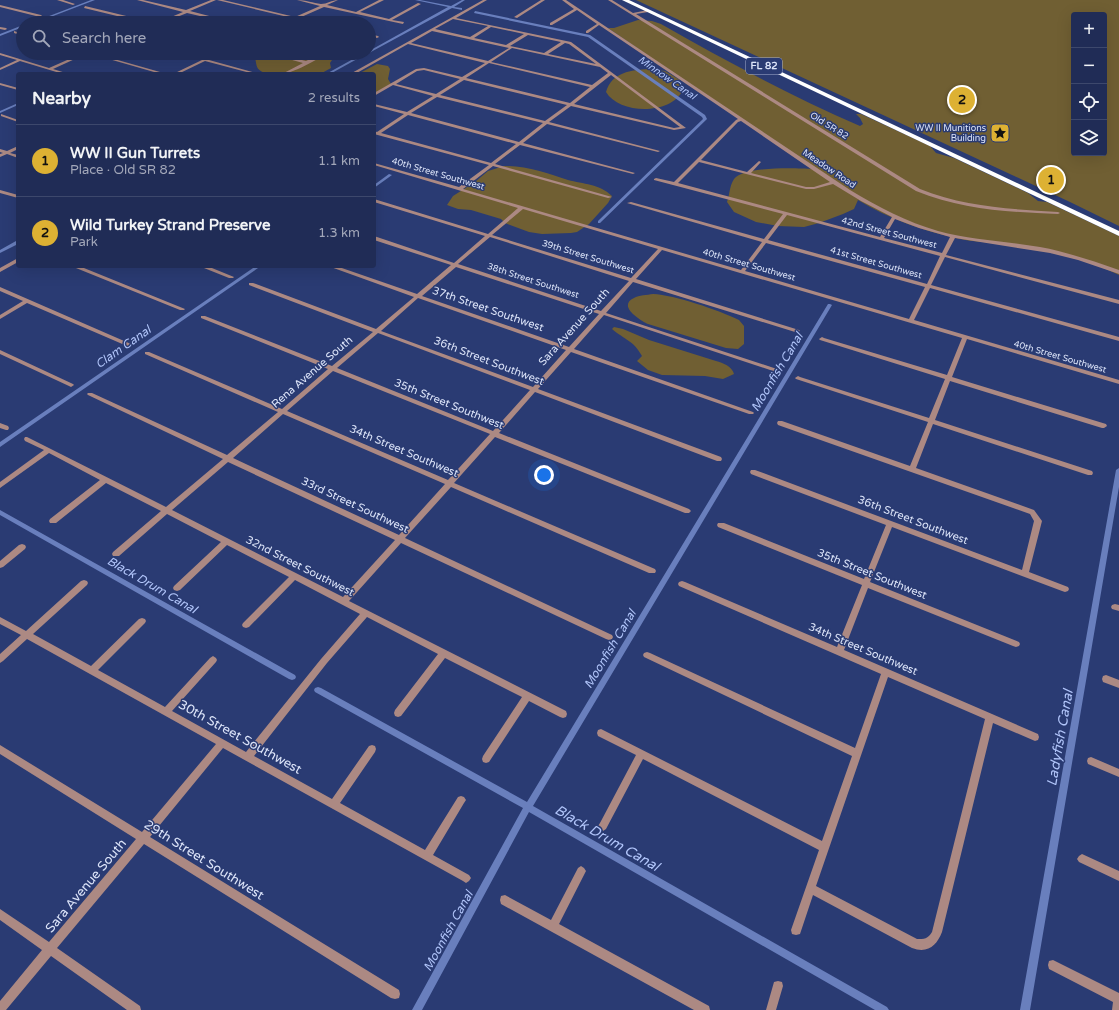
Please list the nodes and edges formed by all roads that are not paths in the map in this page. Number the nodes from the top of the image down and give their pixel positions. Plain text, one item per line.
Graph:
1 (59, 0) edge
2 (139, 0) edge
3 (214, 0) edge
4 (219, 0) edge
5 (299, 0) edge
6 (336, 0) edge
7 (382, 0) edge
8 (485, 0) edge
9 (543, 0) edge
10 (564, 0) edge
11 (610, 0) edge
12 (625, 0) edge
13 (629, 0) edge
14 (635, 0) edge
15 (73, 4) dead end
16 (418, 4) dead end
17 (323, 5) junction
18 (0, 6) edge
19 (85, 7) dead end
20 (576, 9) junction
21 (649, 9) junction
22 (186, 12) junction
23 (356, 13) junction
24 (632, 14) junction
25 (40, 16) dead end
26 (122, 16) edge
27 (176, 16) edge
28 (203, 16) edge
29 (287, 16) edge
30 (300, 16) edge
31 (370, 16) edge
32 (376, 17) edge
33 (516, 17) dead end
34 (453, 18) junction
35 (388, 20) junction
36 (403, 23) dead end
37 (551, 24) dead end
38 (599, 24) junction
39 (491, 26) junction
40 (0, 28) edge
41 (4, 29) dead end
42 (432, 30) junction
43 (587, 32) dead end
44 (527, 34) junction
45 (471, 38) junction
46 (564, 42) junction
47 (407, 43) junction
48 (507, 46) junction
49 (512, 47) junction
50 (0, 54) edge
51 (545, 54) junction
52 (16, 59) edge
53 (20, 60) joint
54 (70, 60) edge
55 (115, 60) edge
56 (205, 60) joint
57 (298, 60) edge
58 (310, 60) edge
59 (306, 62) junction
60 (489, 62) junction
61 (603, 67) junction
62 (0, 68) edge
63 (49, 69) junction
64 (60, 72) edge
65 (158, 72) edge
66 (179, 72) edge
67 (250, 72) edge
68 (288, 72) edge
69 (356, 72) edge
70 (611, 73) junction
71 (464, 78) junction
72 (0, 84) edge
73 (392, 84) junction
74 (594, 87) junction
75 (16, 88) edge
76 (376, 94) edge
77 (437, 96) junction
78 (571, 104) junction
79 (376, 106) edge
80 (408, 114) junction
81 (2, 116) dead end
82 (16, 120) edge
83 (742, 120) junction
84 (546, 123) junction
85 (376, 133) edge
86 (376, 134) edge
87 (520, 143) junction
88 (16, 148) edge
89 (0, 150) edge
90 (658, 151) dead end
91 (7, 153) junction
92 (0, 156) edge
93 (16, 156) edge
94 (698, 161) junction
95 (759, 162) dead end
96 (376, 165) edge
97 (492, 165) junction
98 (633, 173) dead end
99 (748, 174) junction
100 (656, 179) dead end
101 (834, 182) junction
102 (676, 184) junction
103 (460, 189) junction
104 (0, 190) edge
105 (16, 196) edge
106 (610, 198) dead end
107 (376, 201) edge
108 (629, 203) dead end
109 (522, 207) junction
110 (1070, 208) junction
111 (786, 213) junction
112 (1058, 213) dead end
113 (894, 217) junction
114 (1119, 228) edge
115 (1119, 234) edge
116 (489, 235) junction
117 (952, 236) junction
118 (881, 238) junction
119 (376, 239) edge
120 (765, 241) junction
121 (661, 248) junction
122 (943, 255) junction
123 (16, 261) edge
124 (455, 264) junction
125 (79, 268) edge
126 (207, 268) edge
127 (337, 268) edge
128 (0, 270) edge
129 (742, 272) junction
130 (1119, 272) edge
131 (231, 277) dead end
132 (633, 280) junction
133 (251, 284) dead end
134 (928, 286) junction
135 (0, 289) edge
136 (418, 296) junction
137 (26, 301) junction
138 (1119, 302) edge
139 (182, 309) dead end
140 (603, 313) junction
141 (0, 317) edge
142 (203, 317) dead end
143 (911, 321) junction
144 (377, 331) junction
145 (797, 331) dead end
146 (965, 337) junction
147 (822, 339) dead end
148 (1119, 339) edge
149 (129, 345) dead end
150 (570, 350) junction
151 (0, 352) edge
152 (147, 353) dead end
153 (332, 369) junction
154 (778, 370) dead end
155 (798, 378) dead end
156 (949, 378) junction
157 (1119, 382) edge
158 (71, 385) dead end
159 (534, 390) junction
160 (90, 394) dead end
161 (283, 412) junction
162 (751, 413) dead end
163 (932, 421) junction
164 (780, 423) dead end
165 (1104, 426) dead end
166 (494, 434) junction
167 (27, 439) dead end
168 (49, 450) junction
169 (228, 458) junction
170 (720, 459) dead end
171 (912, 469) junction
172 (753, 472) dead end
173 (1090, 473) dead end
174 (106, 479) junction
175 (449, 484) junction
176 (0, 486) edge
177 (167, 511) junction
178 (687, 512) dead end
179 (53, 520) dead end
180 (890, 523) junction
181 (721, 525) dead end
182 (400, 539) junction
183 (226, 541) junction
184 (22, 547) dead end
185 (116, 554) dead end
186 (0, 565) edge
187 (652, 571) dead end
188 (1025, 574) junction
189 (294, 576) junction
190 (84, 583) dead end
191 (866, 583) junction
192 (682, 584) dead end
193 (177, 588) dead end
194 (1066, 589) dead end
195 (344, 601) junction
196 (366, 613) junction
197 (0, 620) edge
198 (142, 621) dead end
199 (246, 625) dead end
200 (27, 635) junction
201 (609, 637) dead end
202 (1016, 644) dead end
203 (839, 652) junction
204 (444, 653) junction
205 (647, 655) dead end
206 (0, 659) edge
207 (213, 660) dead end
208 (92, 671) junction
209 (886, 672) junction
210 (1106, 679) dead end
211 (1119, 684) edge
212 (528, 696) junction
213 (166, 712) junction
214 (398, 713) dead end
215 (563, 714) dead end
216 (990, 717) junction
217 (601, 733) dead end
218 (1035, 737) dead end
219 (222, 743) junction
220 (0, 749) edge
221 (372, 749) dead end
222 (641, 754) junction
223 (858, 754) junction
224 (247, 757) junction
225 (486, 759) dead end
226 (1091, 761) dead end
227 (1119, 773) edge
228 (461, 800) dead end
229 (334, 804) junction
230 (603, 826) dead end
231 (143, 838) junction
232 (825, 848) junction
233 (427, 856) junction
234 (1082, 859) dead end
235 (581, 871) dead end
236 (1119, 876) edge
237 (466, 878) dead end
238 (811, 889) junction
239 (505, 900) dead end
240 (0, 914) edge
241 (553, 926) junction
242 (796, 930) dead end
243 (50, 950) junction
244 (1053, 965) dead end
245 (778, 986) dead end
246 (395, 994) dead end
247 (1119, 999) edge
248 (0, 1009) edge
249 (136, 1010) edge
250 (705, 1010) edge
251 (771, 1010) edge
252 (1117, 1010) edge

1 - 15 street
2 - 22 street
3 - 22 street
4 - 29 street
5 - 17 street
6 - 17 street
7 - 23 street
8 - 34 street
9 - 33 street
10 - 20 street, Meadow Road
11 - 24 street, Old SR 82
12 - 21 highway, FL 82
13 - 21 highway
14 - 21 highway, FL 82
16 - 35 street
17 - 23 street
17 - 30 street
18 - 25 street
19 - 26 street
20 - 37 street
20 - 38 street, Meadow Road
21 - 24 street
21 - 110 highway, FL 82
21 - 110 highway, FL 82
22 - 27 street
22 - 28 street
23 - 31 street
24 - 112 street, Old SR 82
32 - 35 street
34 - 39 street
34 - 42 street
35 - 36 street
38 - 43 street
38 - 83 street, Meadow Road
39 - 44 street
39 - 45 street
40 - 41 street
42 - 45 street
42 - 47 street
44 - 46 street
44 - 48 street
45 - 48 street
46 - 51 street
46 - 61 street
47 - 60 street
47 - 69 street
48 - 49 street
49 - 51 street
49 - 60 street
50 - 52 street
51 - 61 street
53 - 62 street
53 - 63 street
54 - 63 street
55 - 65 street
56 - 66 street
56 - 67 street
57 - 59 street
58 - 59 street
59 - 68 street
60 - 71 street
60 - 74 street
61 - 70 street
63 - 64 street
70 - 74 street
70 - 78 street
71 - 73 street
71 - 77 street
71 - 78 street
72 - 75 street
73 - 76 street
73 - 77 street
74 - 78 street
77 - 80 street
77 - 84 street
78 - 84 street
79 - 80 street
80 - 85 street
80 - 87 street
81 - 82 street
83 - 94 street
83 - 101 street, Meadow Road
84 - 87 street
84 - 90 street
86 - 97 street
87 - 97 street
87 - 98 street
88 - 91 street
89 - 91 street
91 - 92 street
91 - 93 street
94 - 99 street
94 - 102 street
95 - 99 street
96 - 103 street, 40th Street Southwest
97 - 103 street
97 - 106 street
99 - 101 street
100 - 102 street, 42nd Street Southwest
101 - 113 street, Meadow Road
102 - 111 street, 42nd Street Southwest
103 - 109 street, 40th Street Southwest
104 - 105 street
107 - 116 street, 39th Street Southwest
108 - 120 street, 41st Street Southwest
109 - 116 street, Rena Avenue South
109 - 121 street, 40th Street Southwest
110 - 114 highway
110 - 115 highway, FL 82
111 - 118 street, 42nd Street Southwest
111 - 120 street
113 - 117 street, Meadow Road
113 - 118 street
116 - 124 street, Rena Avenue South
116 - 132 street, 39th Street Southwest
117 - 122 street
117 - 130 street, Meadow Road
118 - 122 street, 42nd Street Southwest
119 - 124 street, 38th Street Southwest
120 - 129 street
120 - 134 street, 41st Street Southwest
121 - 129 street, 40th Street Southwest
121 - 132 street, Sara Avenue South
122 - 134 street
122 - 138 street, 42nd Street Southwest
123 - 128 street
124 - 136 street, Rena Avenue South
124 - 140 street, 38th Street Southwest
125 - 139 street
126 - 131 street
127 - 136 street, 37th Street Southwest
129 - 143 street, 40th Street Southwest
132 - 140 street, Sara Avenue South
132 - 145 street, 39th Street Southwest
133 - 144 street, 36th Street Southwest
134 - 143 street
134 - 148 street, 41st Street Southwest
135 - 137 street
136 - 144 street, Rena Avenue South
136 - 150 street, 37th Street Southwest
137 - 141 street
137 - 149 street
140 - 150 street, Sara Avenue South
140 - 154 street, 38th Street Southwest
142 - 153 street, 35th Street Southwest
143 - 146 street, 40th Street Southwest
144 - 153 street, Rena Avenue South
144 - 159 street, 36th Street Southwest
146 - 156 street
146 - 157 street, 40th Street Southwest
147 - 156 street
150 - 159 street, Sara Avenue South
150 - 162 street, 37th Street Southwest
151 - 158 street
152 - 161 street, 34th Street Southwest
153 - 161 street, Rena Avenue South
153 - 166 street, 35th Street Southwest
155 - 163 street
156 - 163 street
156 - 165 street
159 - 166 street, Sara Avenue South
159 - 170 street, 36th Street Southwest
160 - 169 street, 33rd Street Southwest
161 - 169 street, Rena Avenue South
161 - 175 street, 34th Street Southwest
163 - 171 street
163 - 173 street
164 - 171 street
166 - 175 street, Sara Avenue South
166 - 178 street, 35th Street Southwest
167 - 168 street, 32nd Street Southwest
168 - 174 street, 32nd Street Southwest
168 - 176 street
169 - 177 street, Rena Avenue South
169 - 182 street, 33rd Street Southwest
171 - 188 street
172 - 180 street, 36th Street Southwest
174 - 177 street, 32nd Street Southwest
174 - 179 street
175 - 182 street, Sara Avenue South
175 - 187 street, 34th Street Southwest
177 - 183 street, 32nd Street Southwest
177 - 185 street, Rena Avenue South
180 - 188 street, 36th Street Southwest
180 - 191 street
181 - 191 street, 35th Street Southwest
182 - 195 street, Sara Avenue South
182 - 201 street, 33rd Street Southwest
183 - 189 street, 32nd Street Southwest
183 - 193 street
184 - 186 street
188 - 194 street, 36th Street Southwest
189 - 195 street, 32nd Street Southwest
189 - 199 street
190 - 200 street
191 - 202 street, 35th Street Southwest
191 - 203 street
192 - 203 street, 34th Street Southwest
195 - 196 street, 32nd Street Southwest
196 - 204 street, 32nd Street Southwest
196 - 224 street
197 - 200 street, 30th Street Southwest
198 - 208 street
200 - 206 street
200 - 208 street, 30th Street Southwest
203 - 209 street, 34th Street Southwest
204 - 212 street, 32nd Street Southwest
204 - 214 street
205 - 223 street
207 - 213 street
208 - 213 street, 30th Street Southwest
209 - 216 street, 34th Street Southwest
209 - 223 street
210 - 211 street
212 - 215 street, 32nd Street Southwest
212 - 225 street
213 - 219 street, 30th Street Southwest
216 - 218 street, 34th Street Southwest
216 - 238 street
217 - 222 street
219 - 224 street, 30th Street Southwest
219 - 231 street, Sara Avenue South
220 - 231 street, 29th Street Southwest
221 - 229 street
222 - 230 street
222 - 232 street
223 - 232 street
224 - 229 street, 30th Street Southwest
226 - 227 street
228 - 233 street
229 - 233 street, 30th Street Southwest
231 - 243 street, Sara Avenue South
231 - 246 street, 29th Street Southwest
232 - 238 street
233 - 237 street, 30th Street Southwest
234 - 236 street
235 - 241 street
238 - 242 street
239 - 241 street
240 - 243 street
241 - 250 street
243 - 248 street, Sara Avenue South
243 - 249 street
244 - 247 street
245 - 251 street
247 - 252 street

